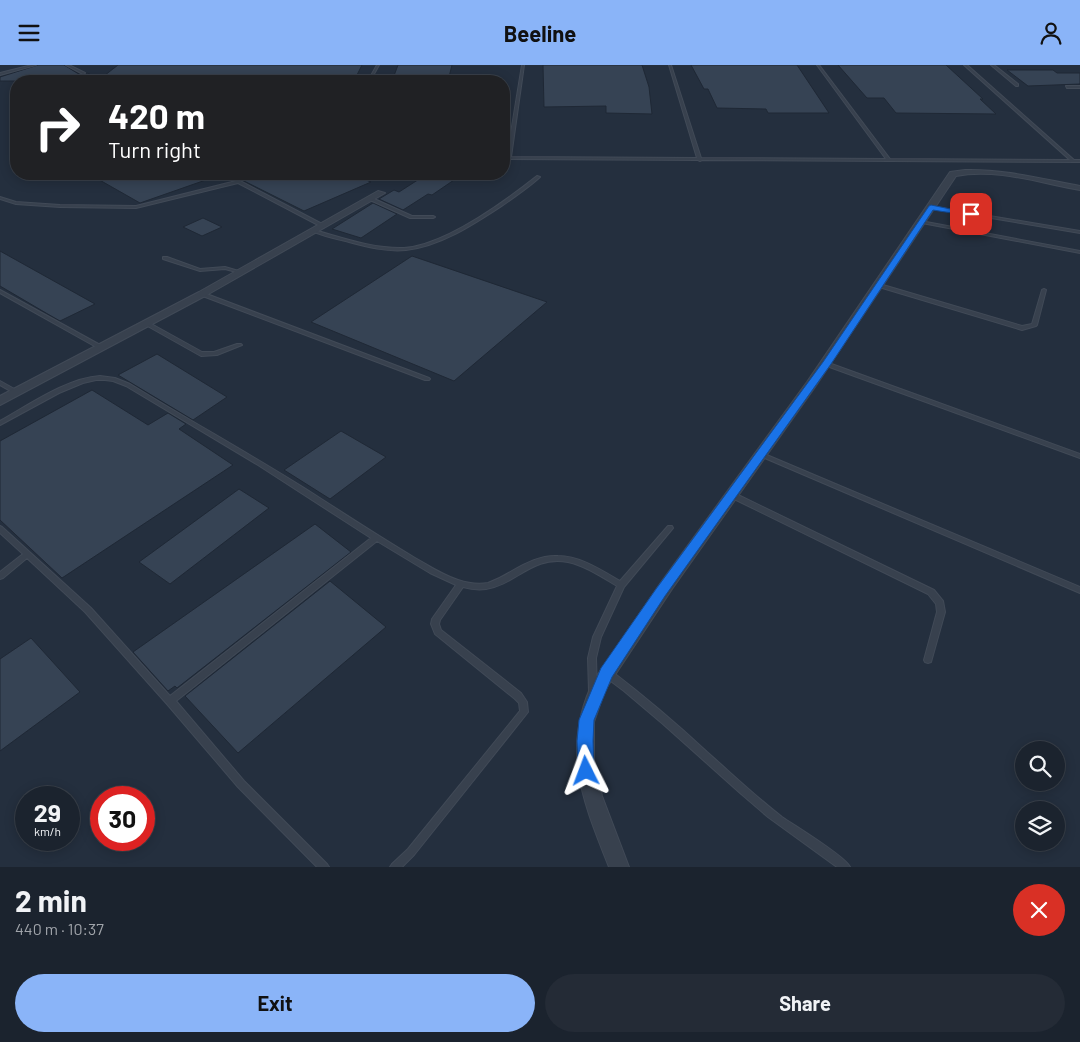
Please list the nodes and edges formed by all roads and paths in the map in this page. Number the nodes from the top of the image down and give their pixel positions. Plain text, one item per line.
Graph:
1 (35, 65) edge
2 (68, 65) edge
3 (522, 65) edge
4 (670, 65) edge
5 (818, 65) edge
6 (965, 65) edge
7 (992, 65) edge
8 (84, 73) dead end
9 (0, 74) edge
10 (1017, 85) dead end
11 (1067, 87) dead end
12 (1080, 87) edge
13 (510, 135) edge
14 (510, 158) edge
15 (700, 160) junction
16 (889, 161) junction
17 (1073, 161) junction
18 (1080, 161) edge
19 (538, 177) dead end
20 (238, 182) joint
21 (1080, 188) edge
22 (381, 193) dead end
23 (0, 198) edge
24 (371, 199) junction
25 (931, 207) junction
26 (433, 217) dead end
27 (922, 222) junction
28 (324, 226) junction
29 (314, 231) junction
30 (1080, 232) edge
31 (1080, 252) edge
32 (165, 258) dead end
33 (240, 272) junction
34 (880, 286) junction
35 (1044, 290) dead end
36 (0, 291) edge
37 (202, 294) junction
38 (146, 323) junction
39 (239, 345) dead end
40 (100, 347) junction
41 (826, 364) junction
42 (427, 379) dead end
43 (0, 383) edge
44 (16, 392) junction
45 (0, 401) edge
46 (0, 423) edge
47 (762, 455) junction
48 (1080, 456) edge
49 (732, 495) junction
50 (670, 528) dead end
51 (0, 529) edge
52 (376, 538) junction
53 (28, 554) junction
54 (0, 576) edge
55 (461, 584) junction
56 (621, 585) junction
57 (1080, 590) edge
58 (928, 660) dead end
59 (606, 673) junction
60 (170, 701) junction
61 (593, 703) junction
62 (324, 867) edge
63 (395, 867) edge
64 (619, 867) edge
65 (845, 867) edge

1 - 9 lane
2 - 8 lane
3 - 13 lane
4 - 15 lane
5 - 16 lane
6 - 17 lane
7 - 10 lane
11 - 12 lane
14 - 15 lane
15 - 16 lane
16 - 17 lane
17 - 18 lane
19 - 29 lane
20 - 23 lane
20 - 28 lane
21 - 25 street
22 - 24 street
24 - 26 lane
24 - 28 street
25 - 27 street
25 - 30 lane
27 - 31 lane
27 - 34 street
28 - 29 street
29 - 33 street
32 - 33 lane
33 - 37 street
34 - 35 lane
34 - 41 street
36 - 40 lane
37 - 38 street
37 - 42 lane
38 - 39 lane
38 - 40 street
40 - 44 street
41 - 47 street
41 - 48 lane
43 - 44 lane
44 - 45 street
46 - 52 lane
47 - 49 street
47 - 57 lane
49 - 58 lane
49 - 59 street
50 - 56 lane
51 - 53 lane
52 - 55 lane
52 - 60 lane
53 - 54 lane
53 - 60 lane
55 - 56 lane
55 - 63 lane
56 - 61 lane
59 - 61 street
59 - 65 lane
60 - 62 lane
61 - 64 street

